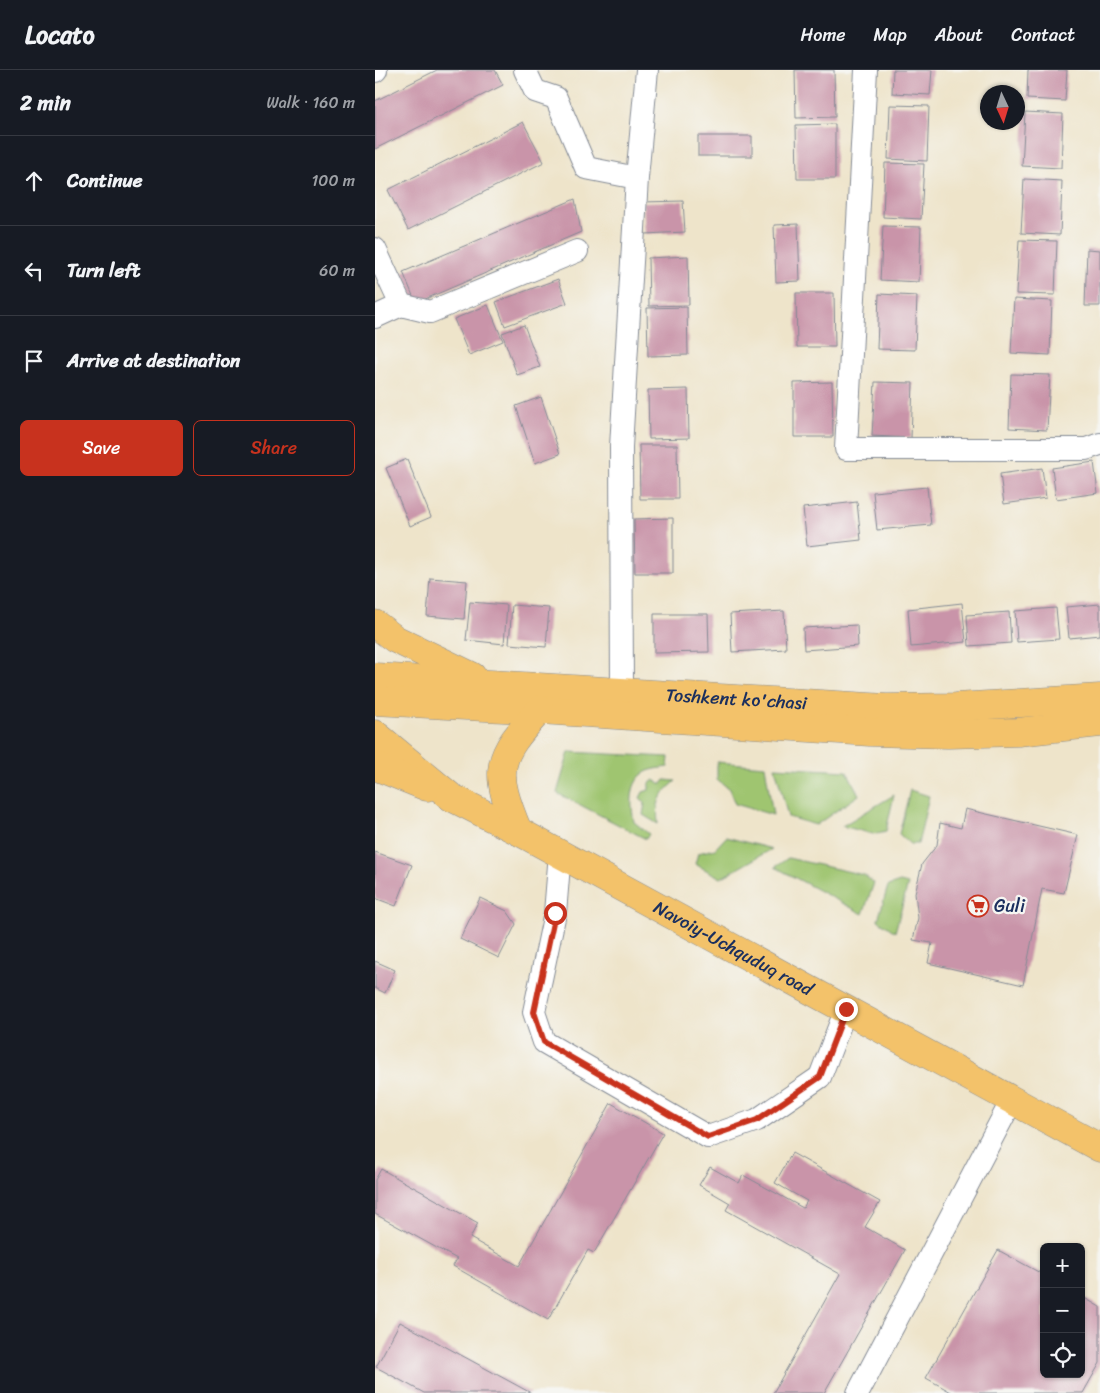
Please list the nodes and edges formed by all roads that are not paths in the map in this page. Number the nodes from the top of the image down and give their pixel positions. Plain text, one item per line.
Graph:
1 (525, 70) edge
2 (647, 70) edge
3 (866, 70) edge
4 (637, 178) junction
5 (375, 249) edge
6 (577, 251) dead end
7 (401, 305) junction
8 (375, 317) edge
9 (1100, 444) edge
10 (375, 624) edge
11 (375, 677) edge
12 (487, 682) junction
13 (622, 690) junction
14 (1100, 698) edge
15 (375, 701) edge
16 (540, 710) junction
17 (1100, 723) edge
18 (375, 734) edge
19 (375, 766) edge
20 (451, 797) junction
21 (518, 831) junction
22 (560, 853) junction
23 (846, 1009) junction
24 (1012, 1100) junction
25 (1100, 1148) edge
26 (859, 1393) edge

1 - 4 street
2 - 4 street
3 - 9 street
4 - 13 street
5 - 7 street
6 - 7 street
7 - 8 street
10 - 12 highway
11 - 12 highway, Toshkent ko'chasi
12 - 13 highway, Toshkent ko'chasi
13 - 14 highway, Toshkent ko'chasi
15 - 16 highway, Toshkent ko'chasi
16 - 17 highway, Toshkent ko'chasi
16 - 21 highway
18 - 20 highway, Navoiy-Uchquduq road
19 - 20 highway
20 - 21 highway, Navoiy-Uchquduq road
21 - 22 highway, Navoiy-Uchquduq road
22 - 23 highway, Navoiy-Uchquduq road
22 - 23 street
23 - 24 highway, Navoiy-Uchquduq road
24 - 25 highway, Navoiy-Uchquduq road
24 - 26 street

